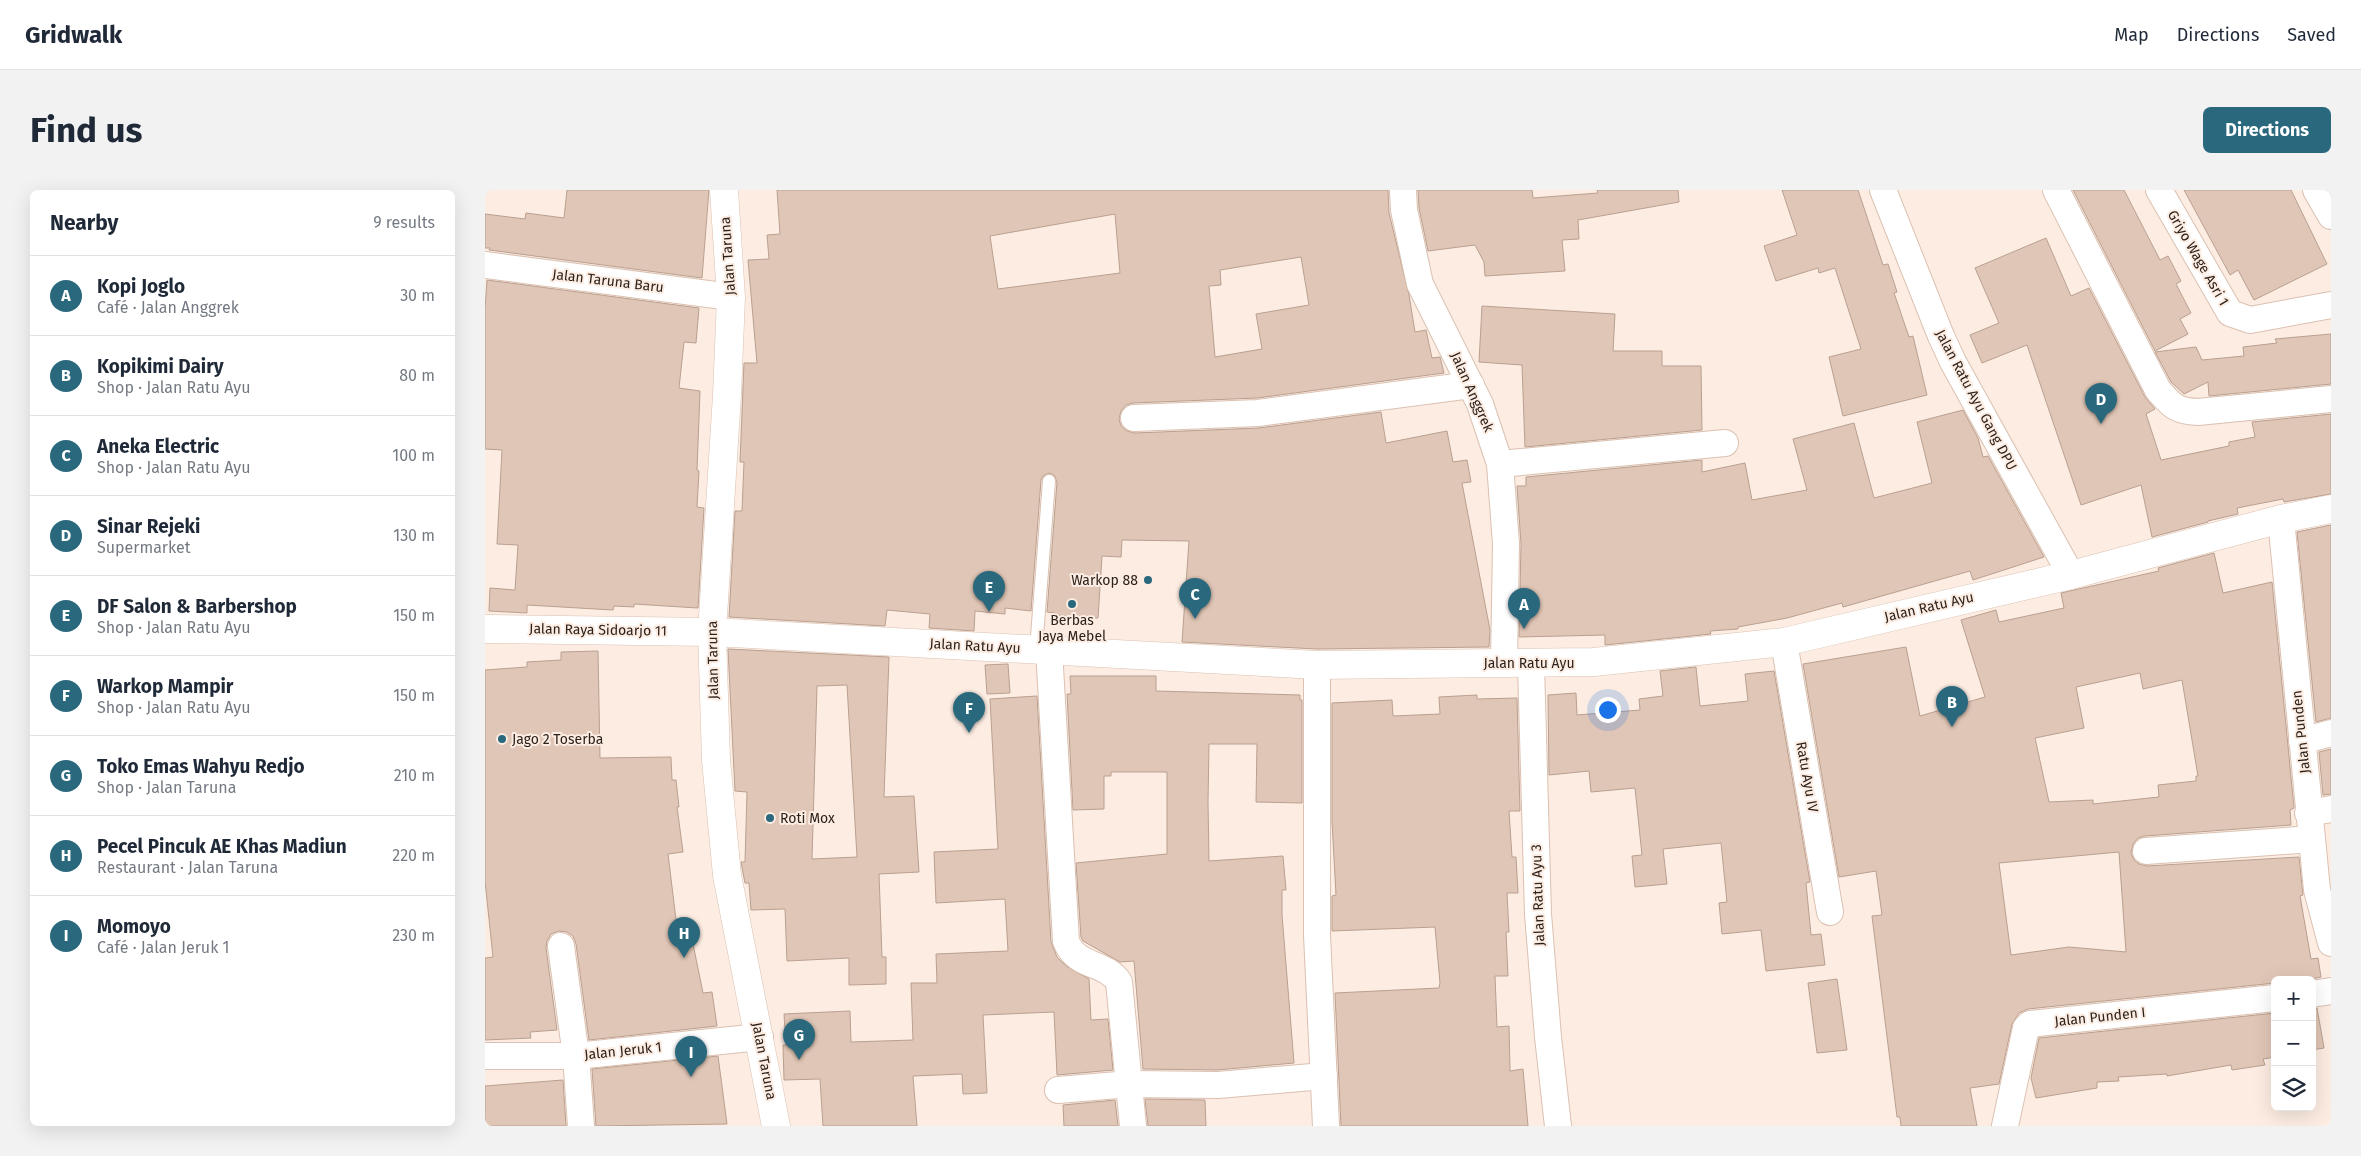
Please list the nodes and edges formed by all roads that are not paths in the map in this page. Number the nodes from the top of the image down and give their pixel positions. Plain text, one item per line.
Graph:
1 (724, 190) edge
2 (1403, 190) edge
3 (1883, 190) edge
4 (2056, 190) edge
5 (2159, 190) edge
6 (2316, 190) edge
7 (2331, 216) edge
8 (485, 265) edge
9 (731, 297) junction
10 (2331, 305) edge
11 (1471, 385) junction
12 (2331, 400) edge
13 (1134, 418) dead end
14 (1725, 443) dead end
15 (1500, 464) junction
16 (1049, 481) dead end
17 (2331, 509) edge
18 (2281, 519) junction
19 (2071, 575) junction
20 (485, 629) edge
21 (712, 632) junction
22 (1784, 642) junction
23 (1043, 650) junction
24 (1504, 663) junction
25 (1531, 664) junction
26 (1317, 665) junction
27 (2331, 734) edge
28 (2302, 741) junction
29 (2320, 811) edge
30 (2312, 839) junction
31 (2146, 851) dead end
32 (1830, 912) dead end
33 (2331, 943) edge
34 (561, 946) dead end
35 (2331, 992) edge
36 (2316, 994) edge
37 (2271, 998) edge
38 (760, 1037) junction
39 (485, 1056) edge
40 (576, 1056) junction
41 (1324, 1076) junction
42 (1130, 1084) junction
43 (1058, 1090) dead end
44 (581, 1126) edge
45 (776, 1126) edge
46 (1133, 1126) edge
47 (1326, 1126) edge
48 (1558, 1126) edge
49 (2005, 1126) edge

1 - 9 street, Jalan Taruna
2 - 11 street, Jalan Anggrek
3 - 19 street, Jalan Ratu Ayu Gang DPU
4 - 12 street
5 - 10 street, Griyo Wage Asri 1
6 - 7 street
8 - 9 street, Jalan Taruna Baru
9 - 21 street, Jalan Taruna
11 - 13 street
11 - 15 street, Jalan Anggrek
14 - 15 street
15 - 24 street, Jalan Anggrek
16 - 23 lane
17 - 18 street, Jalan Ratu Ayu
18 - 19 street, Jalan Ratu Ayu
18 - 28 street, Jalan Punden
19 - 22 street, Jalan Ratu Ayu
20 - 21 street, Jalan Raya Sidoarjo 11
21 - 23 street, Jalan Ratu Ayu
21 - 38 street, Jalan Taruna
22 - 25 street, Jalan Ratu Ayu
22 - 32 street, Ratu Ayu IV
23 - 26 street, Jalan Ratu Ayu
23 - 42 street
24 - 25 street, Jalan Ratu Ayu
24 - 26 street, Jalan Ratu Ayu
25 - 48 street, Jalan Ratu Ayu 3
26 - 41 street
27 - 28 street
28 - 29 street, Jalan Punden
29 - 30 street, Jalan Punden
30 - 31 street
30 - 33 street, Jalan Punden
34 - 40 street
35 - 36 street
37 - 49 street, Jalan Punden I
38 - 40 street, Jalan Jeruk 1
38 - 45 street, Jalan Taruna
39 - 40 street, Jalan Jeruk 1
40 - 44 street
41 - 42 street
41 - 47 street
42 - 43 street
42 - 46 street

